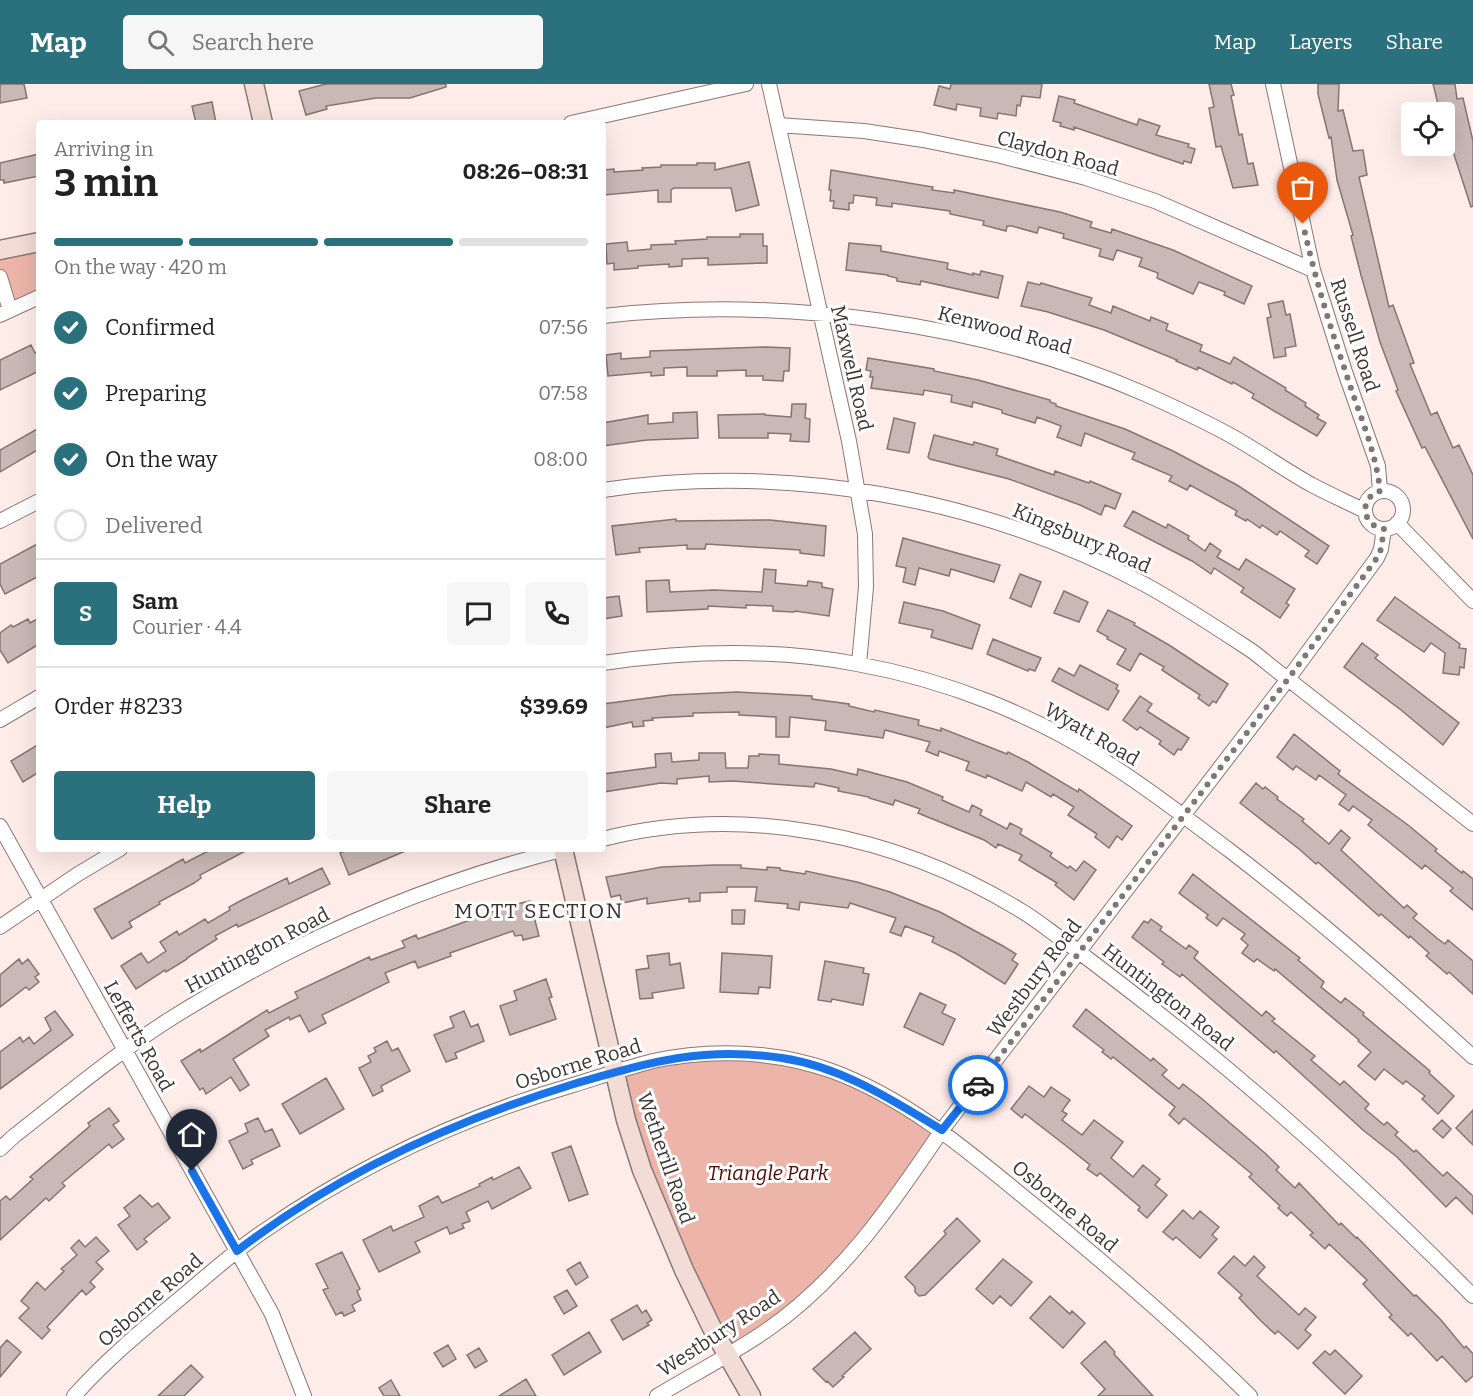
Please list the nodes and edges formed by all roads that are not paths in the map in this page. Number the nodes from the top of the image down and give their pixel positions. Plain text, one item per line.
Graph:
1 (254, 84) edge
2 (746, 84) edge
3 (769, 84) edge
4 (1273, 84) edge
5 (261, 120) edge
6 (584, 120) edge
7 (778, 125) junction
8 (36, 243) edge
9 (0, 250) edge
10 (1313, 270) junction
11 (0, 278) edge
12 (36, 298) edge
13 (5, 313) edge
14 (820, 314) junction
15 (606, 316) edge
16 (606, 490) edge
17 (857, 491) junction
18 (1380, 491) junction
19 (36, 503) edge
20 (1365, 511) junction
21 (0, 521) edge
22 (1390, 526) junction
23 (1473, 602) edge
24 (606, 663) edge
25 (859, 664) junction
26 (1288, 679) junction
27 (36, 699) edge
28 (0, 720) edge
29 (1183, 816) junction
30 (1473, 824) edge
31 (0, 826) edge
32 (606, 838) edge
33 (115, 852) edge
34 (552, 852) edge
35 (565, 852) edge
36 (41, 899) junction
37 (0, 927) edge
38 (1079, 952) junction
39 (125, 1050) junction
40 (1473, 1057) edge
41 (614, 1072) junction
42 (942, 1130) junction
43 (0, 1149) edge
44 (237, 1251) junction
45 (1473, 1296) edge
46 (728, 1354) junction
47 (74, 1396) edge
48 (304, 1396) edge
49 (657, 1396) edge
50 (751, 1396) edge
51 (1250, 1396) edge

1 - 5 street
2 - 6 street
3 - 7 street, Maxwell Road
4 - 10 street, Russell Road
7 - 10 street, Claydon Road
7 - 14 street, Maxwell Road
8 - 9 street
10 - 18 street, Russell Road
11 - 13 street
12 - 13 street
14 - 15 street, Kenwood Road
14 - 17 street, Maxwell Road
14 - 20 street, Kenwood Road
16 - 17 street, Kingsbury Road
17 - 25 street, Maxwell Road
17 - 26 street, Kingsbury Road
18 - 20 street
18 - 22 street
19 - 21 street
20 - 22 street
22 - 23 street
22 - 26 street, Westbury Road
24 - 25 street, Wyatt Road
25 - 29 street, Wyatt Road
26 - 29 street, Westbury Road
26 - 30 street, Kingsbury Road
27 - 28 street
29 - 38 street, Westbury Road
29 - 40 street, Wyatt Road
31 - 36 street, Lefferts Road
32 - 38 street, Huntington Road
33 - 36 street
34 - 39 street, Huntington Road
35 - 41 street, Wetherill Road
36 - 37 street
36 - 39 street, Lefferts Road
38 - 42 street, Westbury Road
38 - 45 street, Huntington Road
39 - 43 street, Huntington Road
39 - 44 street, Lefferts Road
41 - 42 street, Osborne Road
41 - 44 street, Osborne Road
41 - 46 street, Wetherill Road
42 - 46 street, Westbury Road
42 - 51 street, Osborne Road
44 - 47 street, Osborne Road
44 - 48 street, Lefferts Road
46 - 49 street, Westbury Road
46 - 50 street, Wetherill Road

